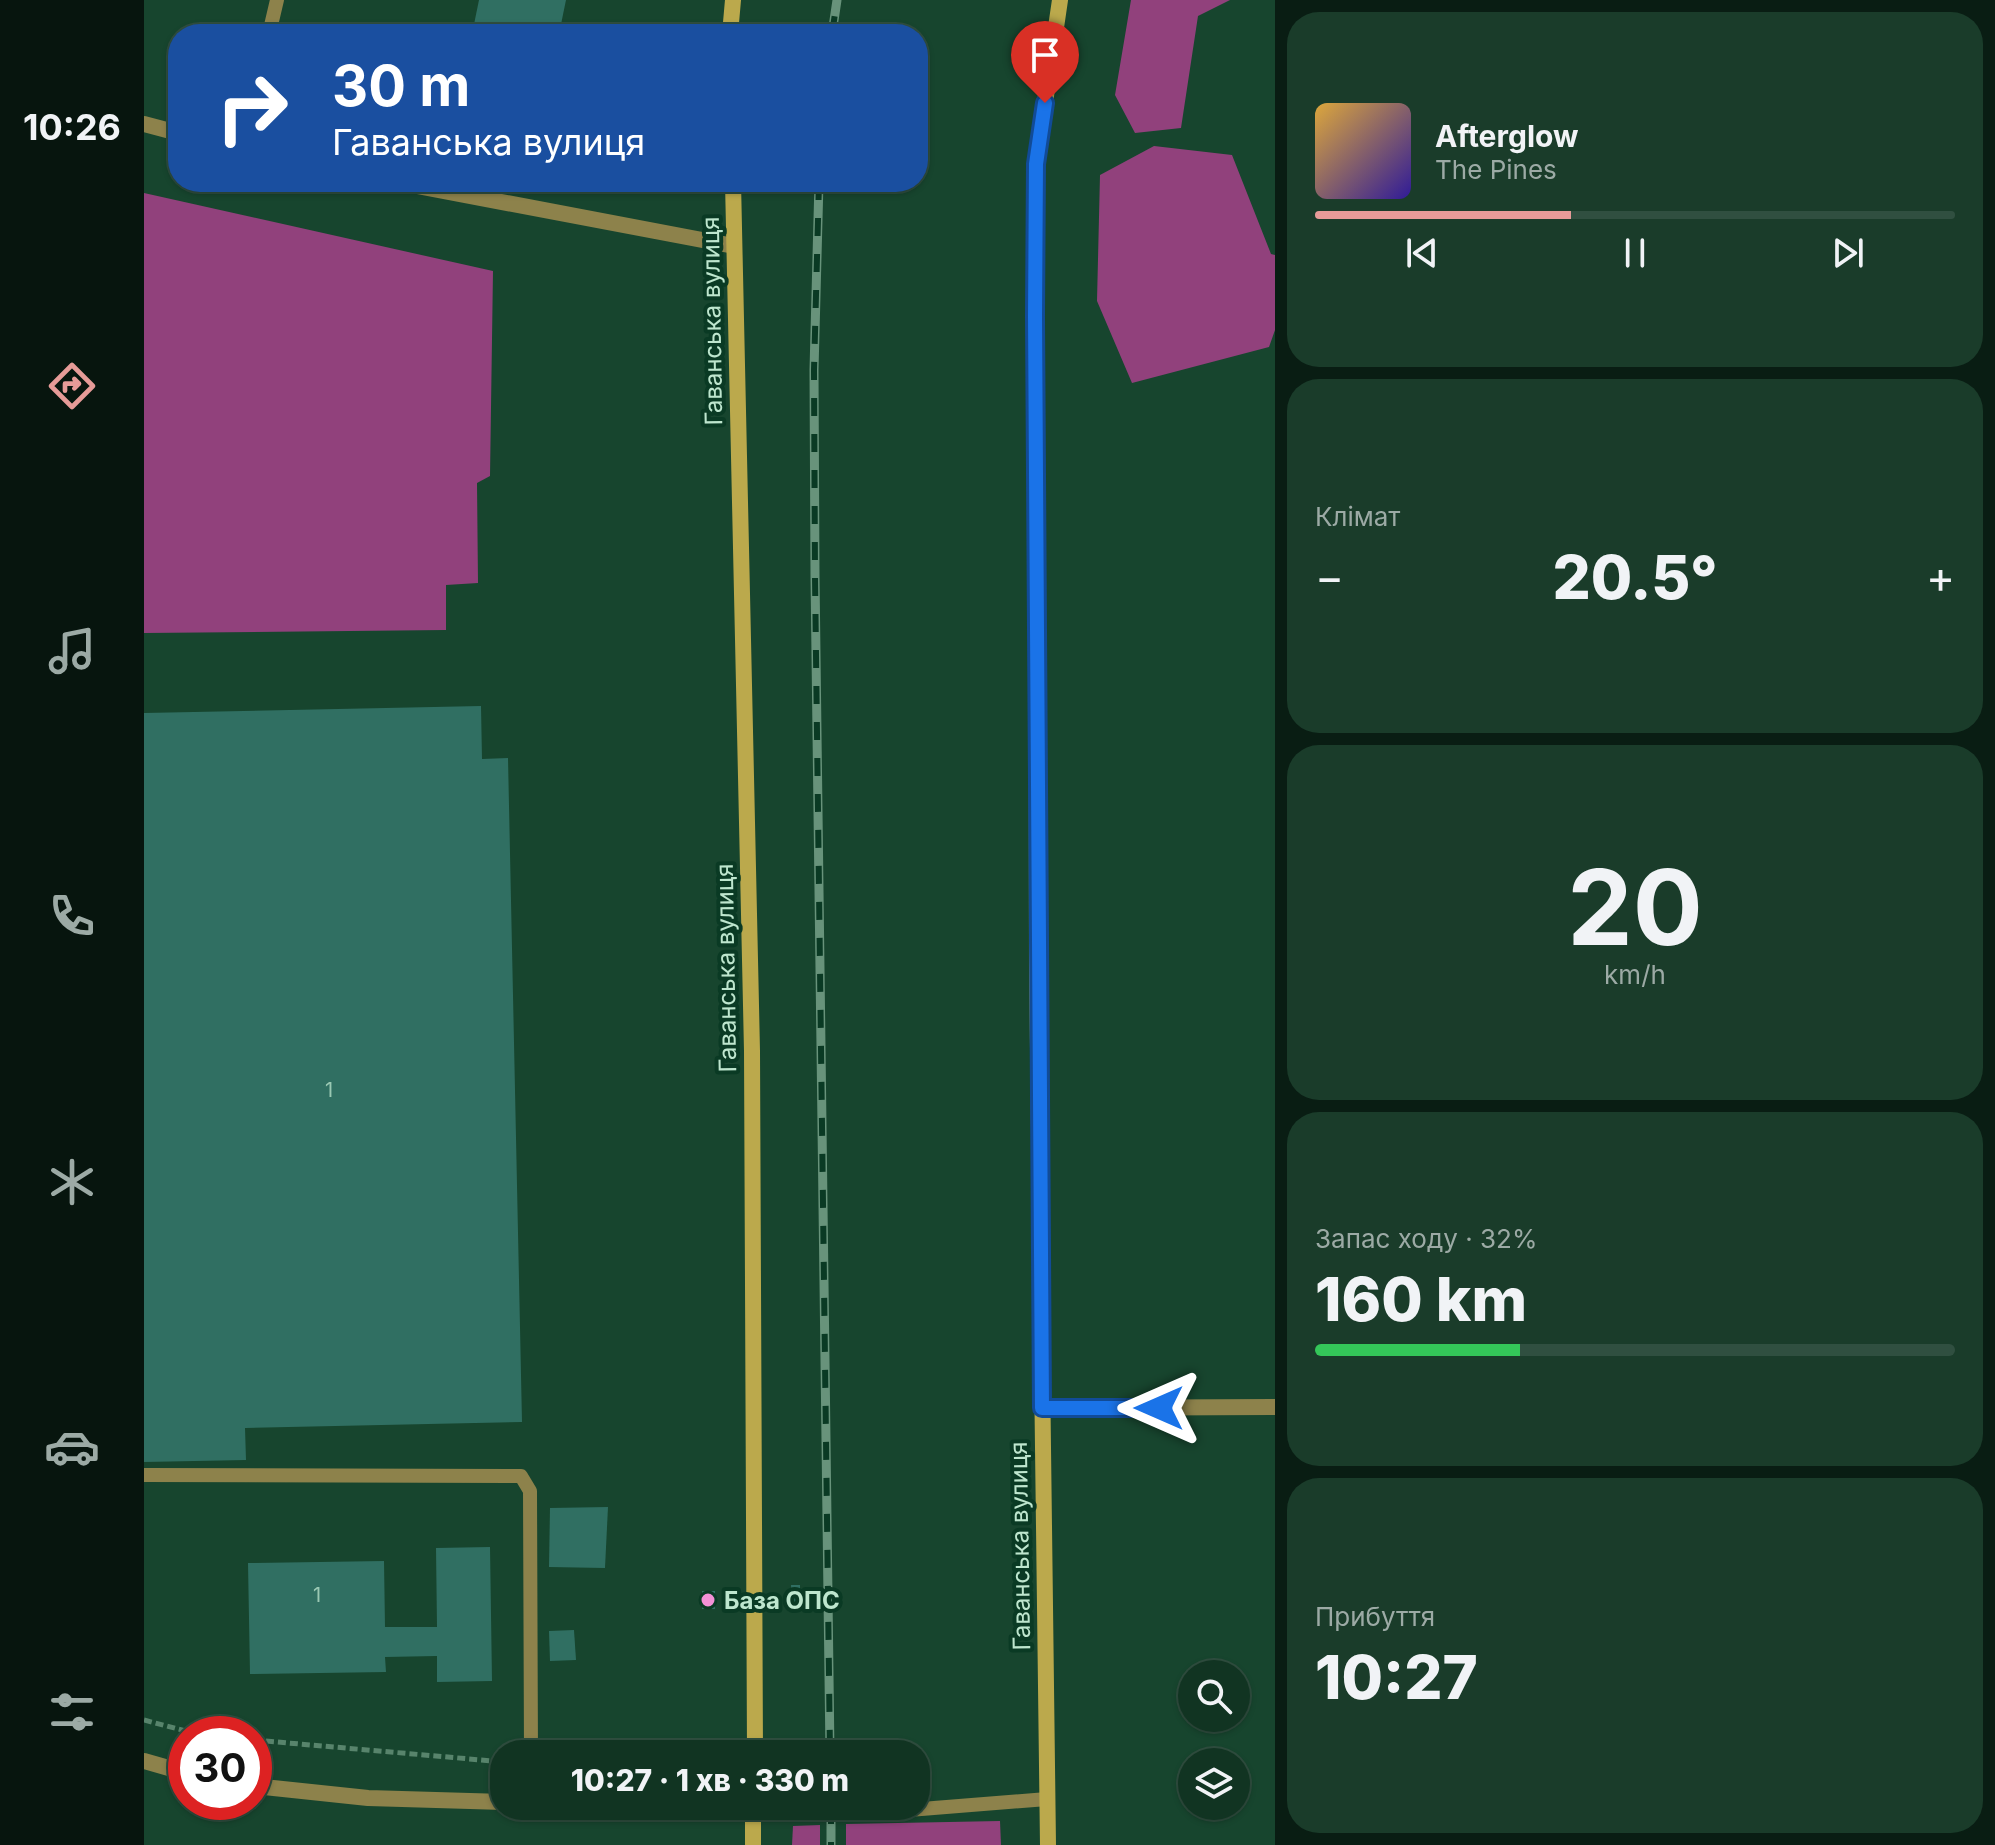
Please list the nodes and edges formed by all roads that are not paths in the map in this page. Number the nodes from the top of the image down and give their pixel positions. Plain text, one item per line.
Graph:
1 (277, 0) edge
2 (733, 0) edge
3 (1060, 0) edge
4 (271, 24) edge
5 (731, 24) edge
6 (144, 124) edge
7 (168, 130) edge
8 (449, 192) edge
9 (733, 192) edge
10 (734, 246) junction
11 (1275, 1407) edge
12 (1042, 1408) junction
13 (144, 1475) edge
14 (531, 1740) edge
15 (755, 1740) edge
16 (144, 1761) edge
17 (168, 1768) edge
18 (272, 1788) edge
19 (1047, 1799) junction
20 (490, 1802) edge
21 (930, 1808) edge
22 (753, 1820) edge
23 (753, 1845) edge
24 (1048, 1845) edge

1 - 4 lane
2 - 5 main road
3 - 12 main road, Гаванська вулиця
6 - 7 street
8 - 10 street
9 - 10 main road, Гаванська вулиця
10 - 15 main road, Гаванська вулиця
11 - 12 street
12 - 19 main road, Гаванська вулиця
13 - 14 lane
16 - 17 street
18 - 20 street
19 - 21 lane
19 - 24 main road, Гаванська вулиця
22 - 23 main road

